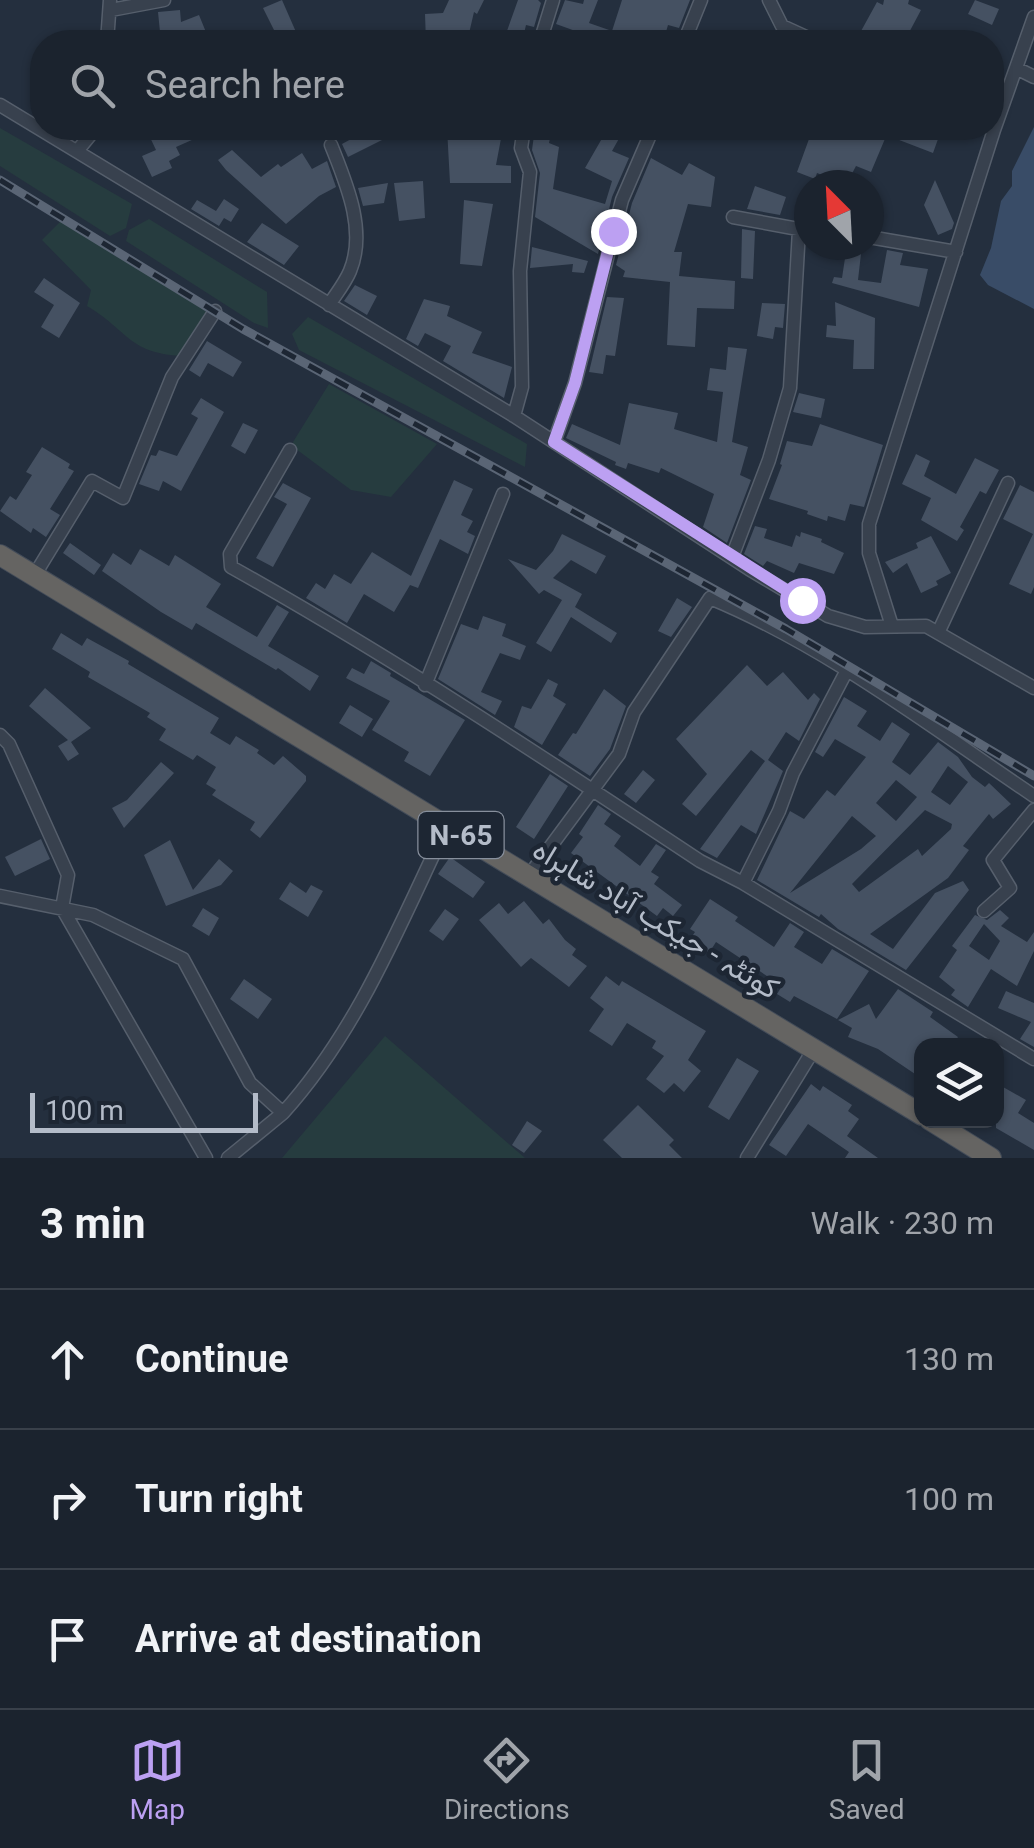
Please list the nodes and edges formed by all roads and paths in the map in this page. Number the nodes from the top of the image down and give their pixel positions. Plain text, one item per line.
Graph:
1 (164, 0) edge
2 (553, 0) edge
3 (701, 0) edge
4 (769, 0) edge
5 (111, 5) edge
6 (1034, 17) edge
7 (108, 30) edge
8 (544, 30) edge
9 (689, 30) edge
10 (791, 30) edge
11 (1016, 68) junction
12 (1034, 78) edge
13 (1004, 98) edge
14 (0, 106) edge
15 (30, 123) edge
16 (60, 140) edge
17 (86, 140) edge
18 (522, 140) edge
19 (648, 140) edge
20 (989, 140) edge
21 (331, 145) dead end
22 (78, 150) junction
23 (733, 217) dead end
24 (794, 229) edge
25 (884, 240) edge
26 (956, 252) junction
27 (801, 260) edge
28 (329, 306) junction
29 (215, 312) dead end
30 (514, 416) junction
31 (554, 442) junction
32 (290, 450) dead end
33 (1008, 483) dead end
34 (503, 494) dead end
35 (0, 555) edge
36 (732, 557) junction
37 (34, 576) junction
38 (892, 626) junction
39 (938, 633) junction
40 (846, 672) junction
41 (425, 685) junction
42 (1034, 688) edge
43 (0, 735) edge
44 (591, 789) junction
45 (1034, 796) edge
46 (1034, 810) edge
47 (447, 826) junction
48 (528, 878) junction
49 (743, 883) junction
50 (0, 896) edge
51 (62, 908) junction
52 (984, 911) dead end
53 (814, 1049) junction
54 (1034, 1058) edge
55 (914, 1110) edge
56 (284, 1113) junction
57 (943, 1128) edge
58 (206, 1158) edge
59 (228, 1158) edge
60 (747, 1158) edge
61 (990, 1158) edge

1 - 5 street
2 - 8 street
3 - 9 street
4 - 10 street
5 - 7 street
6 - 11 street
11 - 12 street
11 - 13 street
14 - 15 street
16 - 22 street
17 - 22 street
18 - 30 street
19 - 31 street
20 - 26 street
21 - 28 street
22 - 28 street
23 - 24 street
25 - 26 street
26 - 38 street
27 - 36 street
28 - 30 street
29 - 37 street
30 - 31 street
31 - 36 street
32 - 41 street
33 - 39 street
34 - 41 street
35 - 37 highway, کوئٹہ - جیکب آباد شاہراہ / N-65
36 - 38 street
37 - 47 highway, کوئٹہ - جیکب آباد شاہراہ / N-65
38 - 39 street
39 - 42 street
40 - 44 street
40 - 45 street
40 - 49 street
41 - 44 street
43 - 51 street
44 - 48 street
44 - 49 street
46 - 52 street
47 - 48 highway, کوئٹہ - جیکب آباد شاہراہ / N-65
47 - 56 street
48 - 53 highway, کوئٹہ - جیکب آباد شاہراہ / N-65
49 - 54 street
50 - 51 street
51 - 56 street
51 - 58 street
53 - 55 highway, کوئٹہ - جیکب آباد شاہراہ / N-65
53 - 60 street
56 - 59 street
57 - 61 highway

